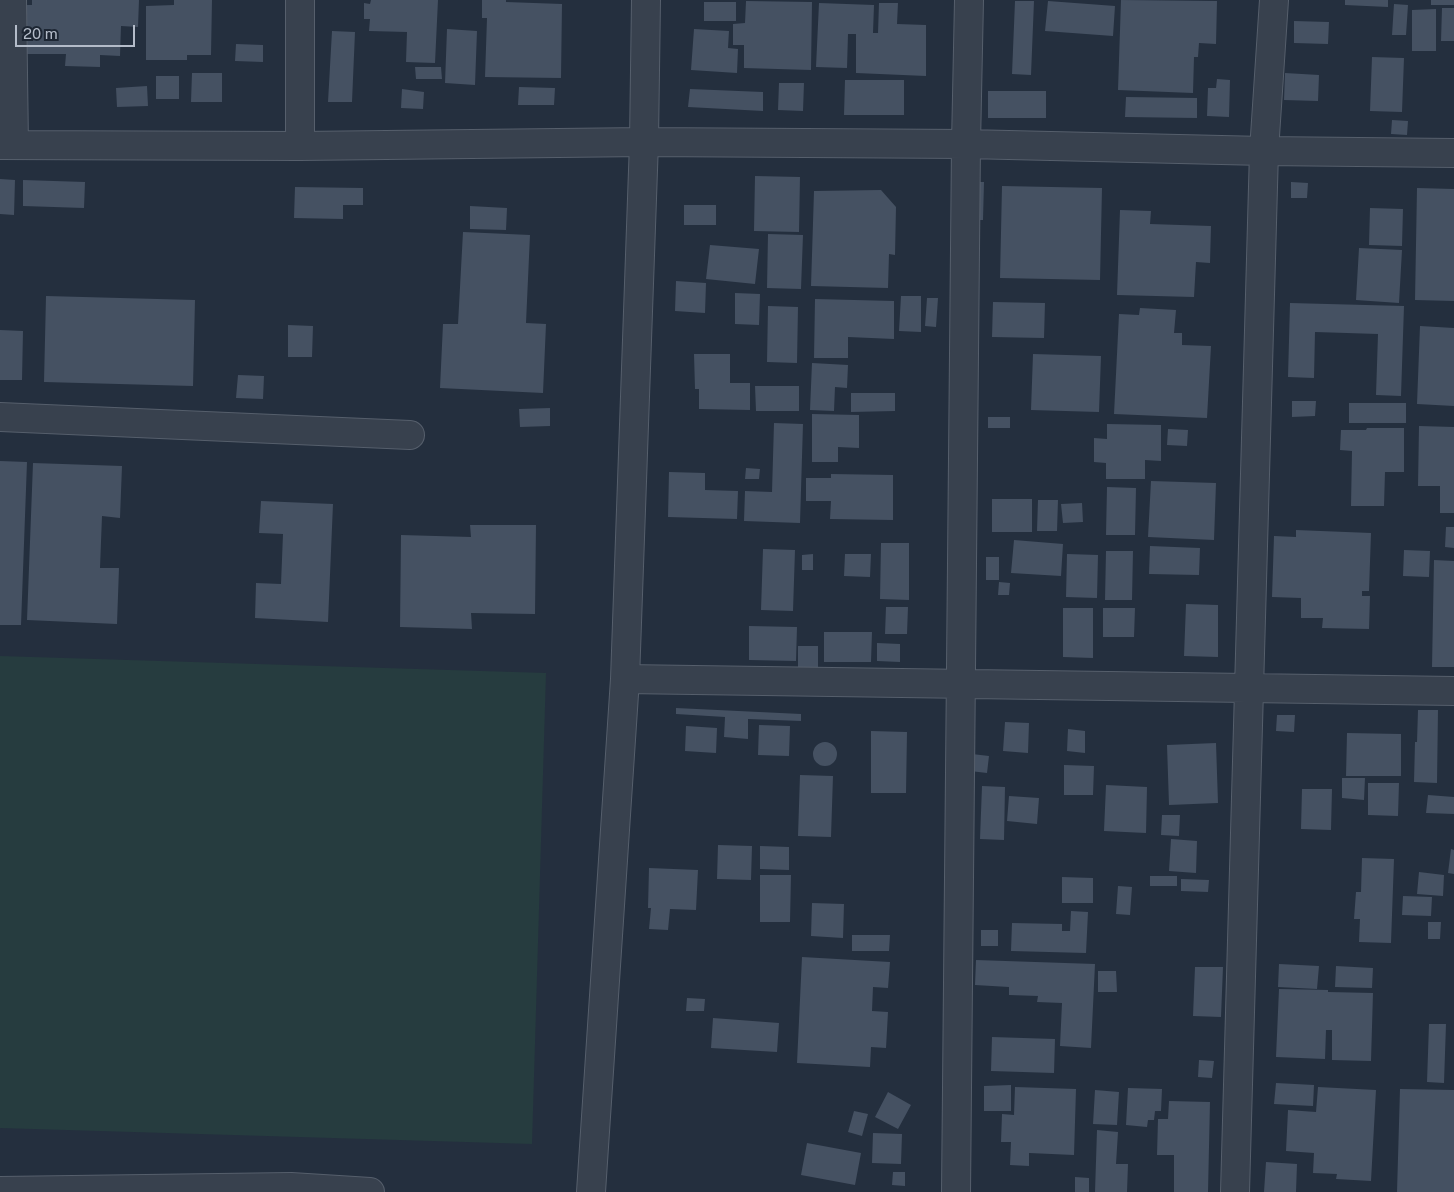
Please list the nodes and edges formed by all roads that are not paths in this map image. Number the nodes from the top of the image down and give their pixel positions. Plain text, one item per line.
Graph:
1 (12, 0) edge
2 (300, 0) edge
3 (646, 0) edge
4 (969, 0) edge
5 (1274, 0) edge
6 (644, 142) junction
7 (966, 144) junction
8 (7, 145) edge
9 (300, 146) junction
10 (1264, 151) junction
11 (1454, 153) edge
12 (0, 417) edge
13 (410, 435) dead end
14 (625, 679) junction
15 (961, 684) junction
16 (1248, 688) junction
17 (1454, 691) edge
18 (291, 1190) edge
19 (0, 1191) edge
20 (370, 1192) edge
21 (591, 1192) edge
22 (956, 1192) edge
23 (1235, 1192) edge

1 - 8 street
2 - 9 street
3 - 6 street
4 - 7 street
5 - 10 street
6 - 7 street
6 - 9 street
6 - 14 street
7 - 10 street
7 - 15 street
8 - 9 street
10 - 11 street
10 - 16 street
12 - 13 street
14 - 15 street
14 - 21 street
15 - 16 street
15 - 22 street
16 - 17 street
16 - 23 street
18 - 19 street
18 - 20 street

